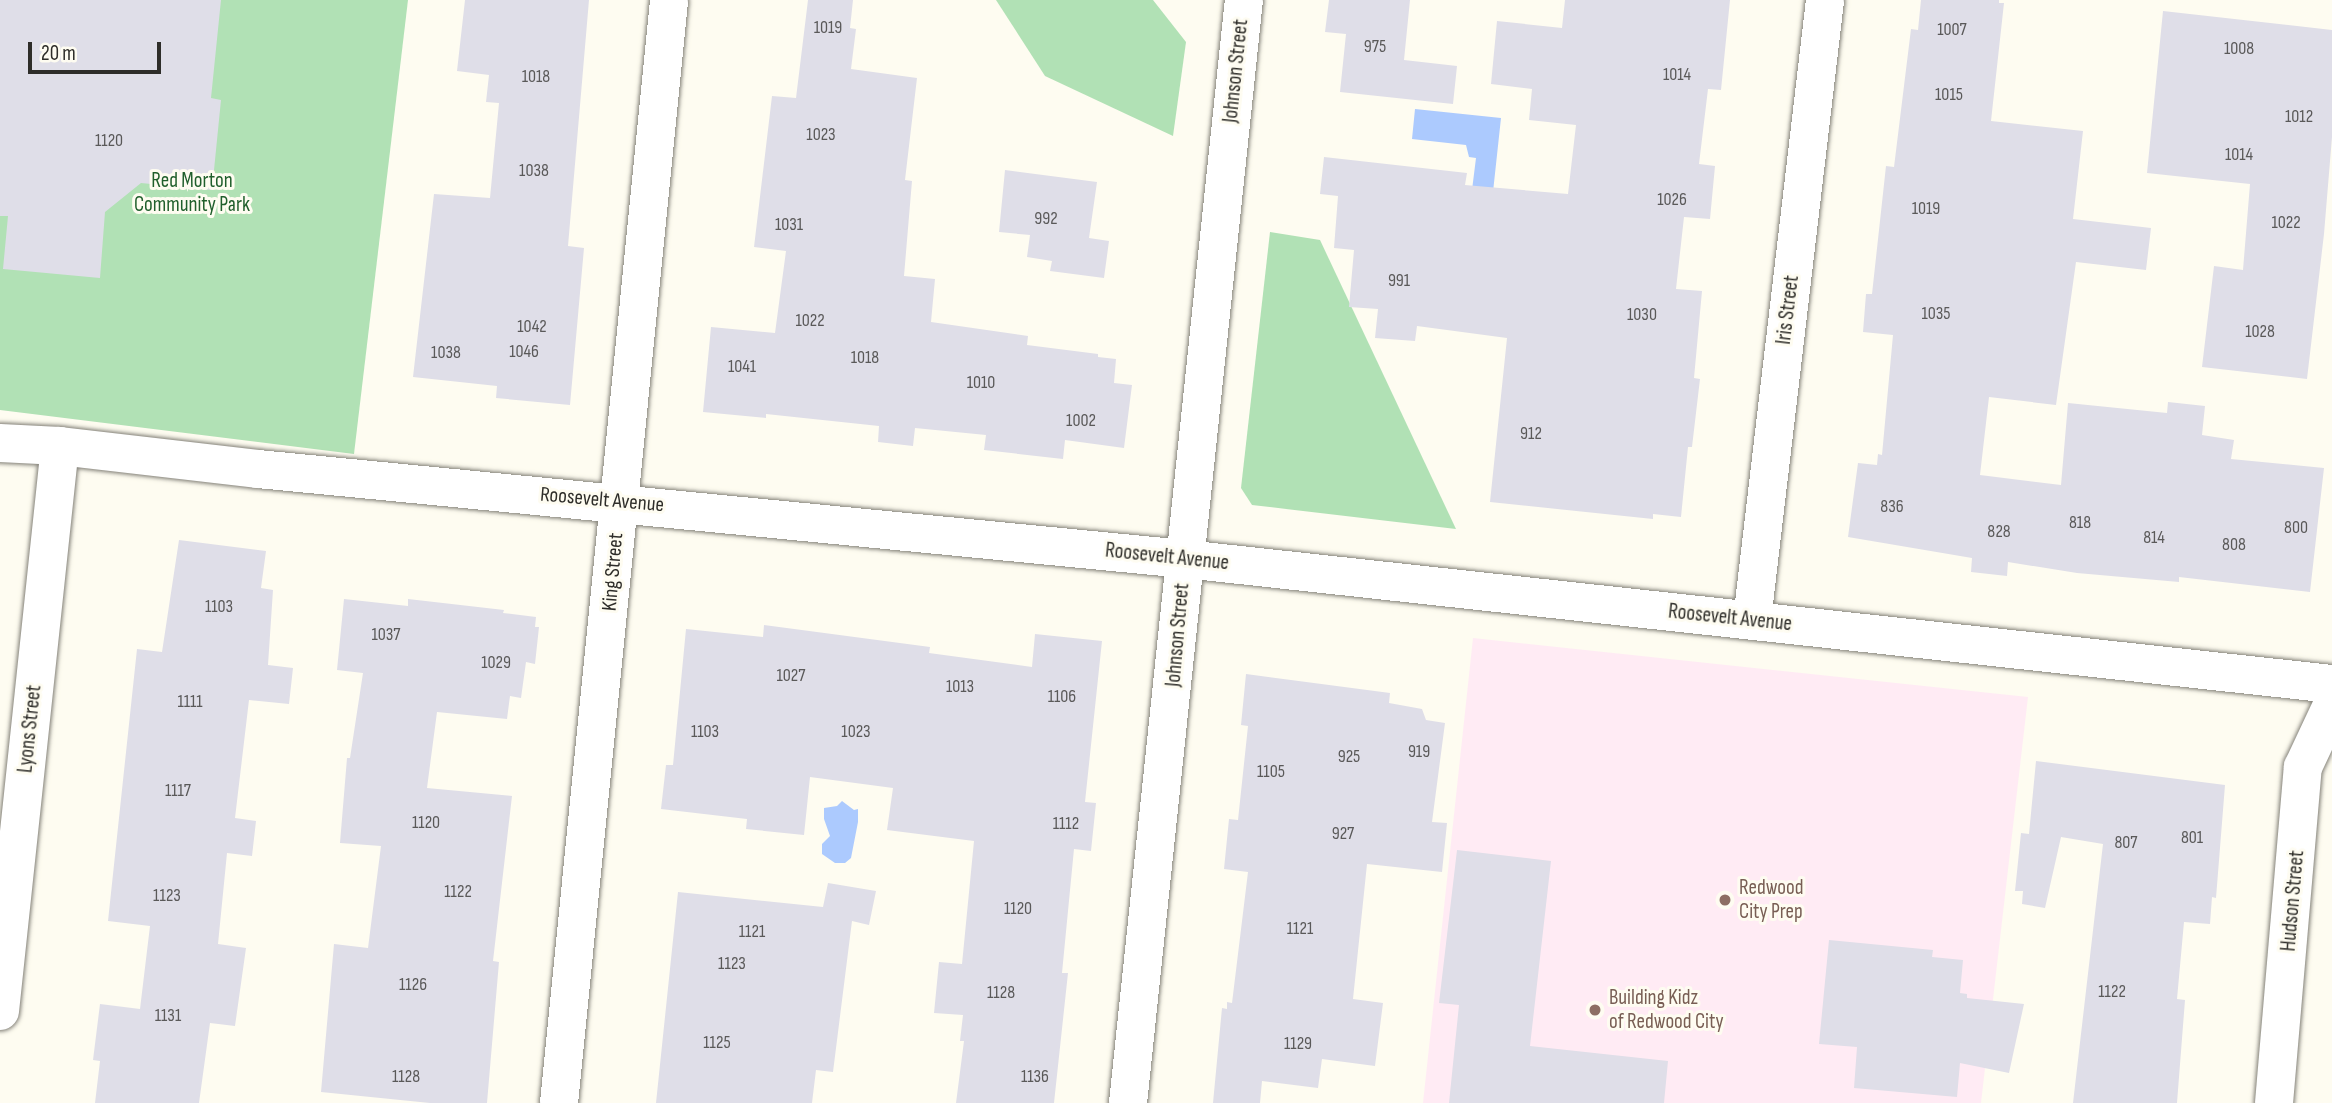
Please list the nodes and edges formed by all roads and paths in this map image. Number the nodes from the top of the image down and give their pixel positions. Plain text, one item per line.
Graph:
1 (669, 0) edge
2 (1244, 0) edge
3 (1825, 0) edge
4 (0, 443) edge
5 (60, 446) junction
6 (618, 502) junction
7 (1185, 559) junction
8 (1752, 620) junction
9 (2332, 684) edge
10 (2332, 705) edge
11 (0, 1011) edge
12 (559, 1103) edge
13 (1128, 1103) edge
14 (2274, 1103) edge

1 - 6 street, King Street
2 - 7 street, Johnson Street
3 - 8 street, Iris Street
4 - 5 street, Roosevelt Avenue
5 - 6 street, Roosevelt Avenue
5 - 11 street, Lyons Street
6 - 7 street, Roosevelt Avenue
6 - 12 street, King Street
7 - 8 street, Roosevelt Avenue
7 - 13 street, Johnson Street
8 - 9 street, Roosevelt Avenue
10 - 14 street, Hudson Street

